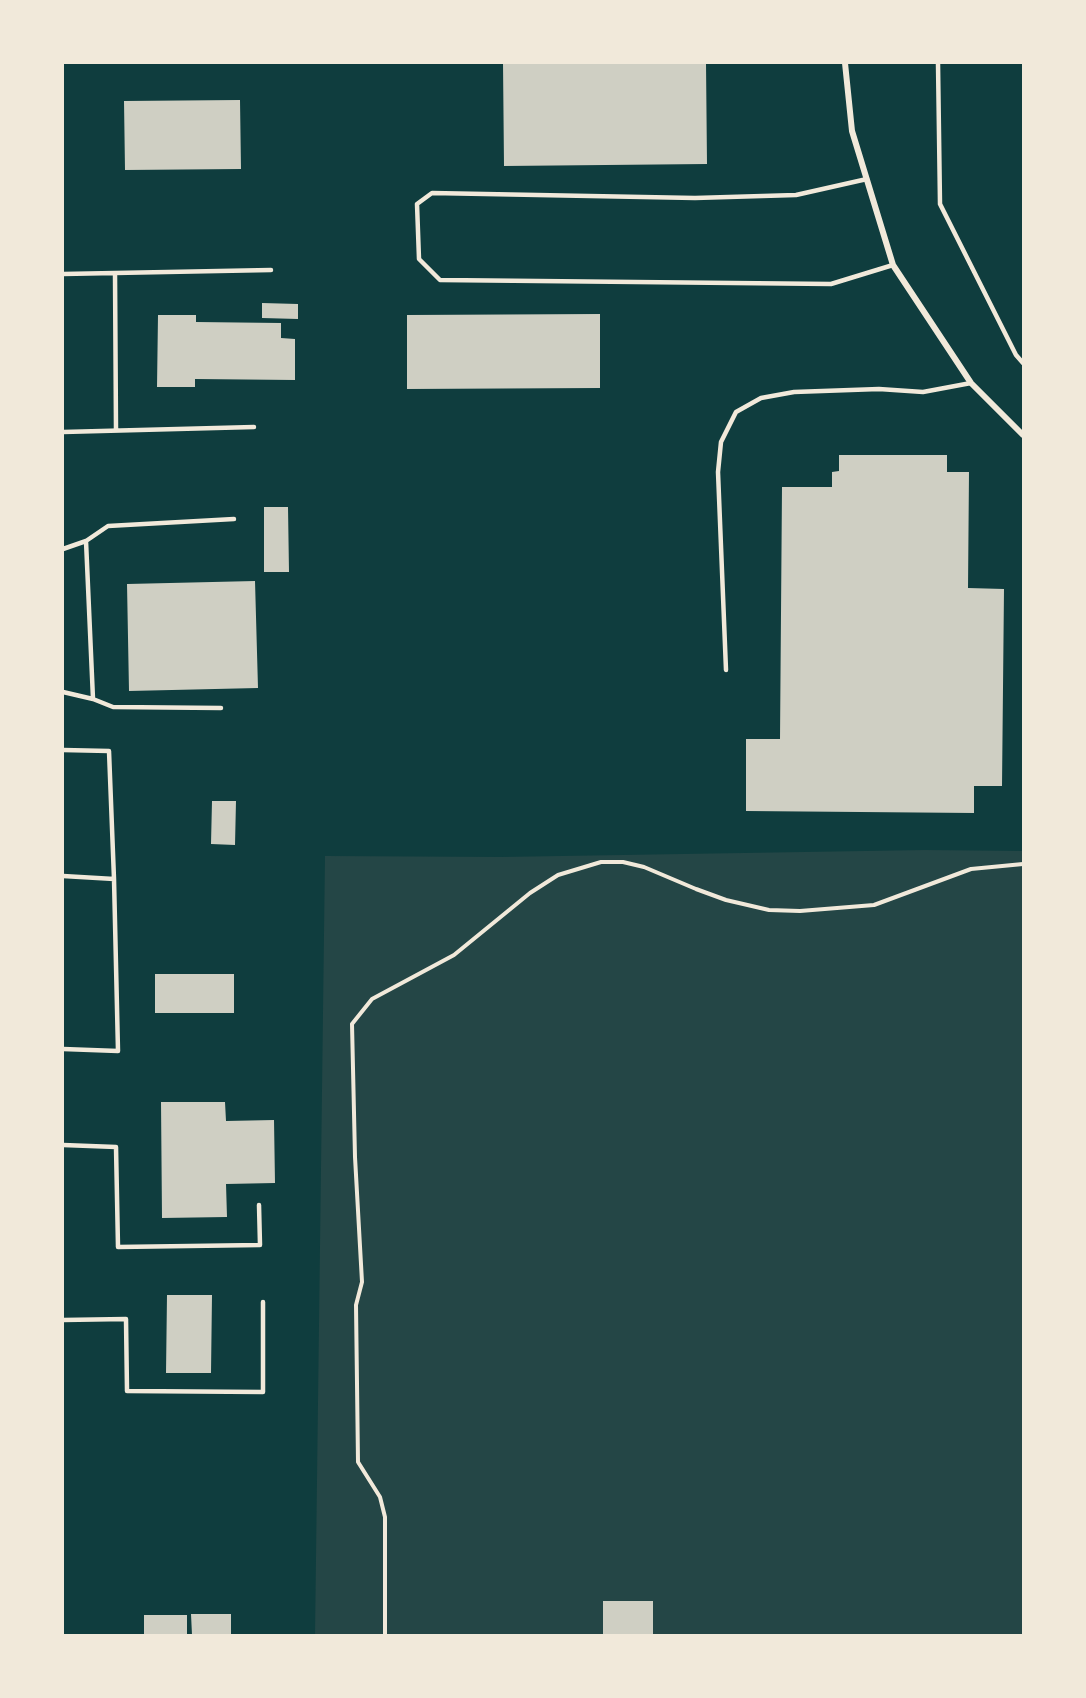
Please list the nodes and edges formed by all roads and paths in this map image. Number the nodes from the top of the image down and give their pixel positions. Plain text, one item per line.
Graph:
1 (845, 63) edge
2 (938, 63) edge
3 (867, 179) junction
4 (893, 264) junction
5 (271, 270) dead end
6 (115, 273) junction
7 (63, 274) edge
8 (1023, 363) edge
9 (971, 383) junction
10 (254, 427) dead end
11 (116, 430) junction
12 (63, 432) edge
13 (1023, 435) edge
14 (234, 519) dead end
15 (86, 541) junction
16 (63, 549) edge
17 (726, 670) dead end
18 (63, 692) edge
19 (93, 699) junction
20 (221, 708) dead end
21 (63, 750) edge
22 (1023, 864) edge
23 (63, 876) edge
24 (114, 879) junction
25 (63, 1049) edge
26 (63, 1145) edge
27 (259, 1205) dead end
28 (263, 1302) dead end
29 (63, 1320) edge
30 (386, 1635) edge

1 - 3 street
2 - 8 lane
3 - 4 street
3 - 4 lane
4 - 9 street
5 - 6 lane
6 - 7 lane
6 - 11 lane
9 - 13 street
9 - 17 lane
10 - 11 lane
11 - 12 lane
14 - 15 lane
15 - 16 lane
15 - 19 lane
18 - 19 lane
19 - 20 lane
21 - 24 lane
22 - 30 path
23 - 24 lane
24 - 25 lane
26 - 27 lane
28 - 29 lane

